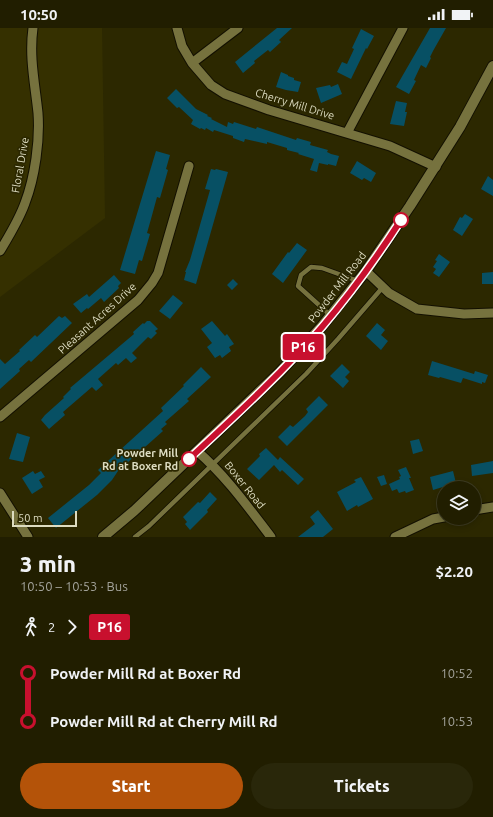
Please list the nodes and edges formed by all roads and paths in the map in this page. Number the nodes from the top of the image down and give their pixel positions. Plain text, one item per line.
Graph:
1 (33, 28) edge
2 (177, 28) edge
3 (238, 28) edge
4 (403, 28) edge
5 (192, 63) junction
6 (493, 66) edge
7 (347, 133) junction
8 (189, 166) dead end
9 (436, 168) junction
10 (0, 252) edge
11 (366, 271) junction
12 (358, 281) junction
13 (383, 287) junction
14 (493, 313) edge
15 (331, 315) junction
16 (0, 418) edge
17 (197, 452) junction
18 (213, 465) junction
19 (0, 493) edge
20 (493, 507) edge
21 (481, 509) edge
22 (437, 518) edge
23 (28, 537) edge
24 (103, 537) edge
25 (136, 537) edge
26 (271, 537) edge
27 (395, 537) edge

1 - 10 street, Floral Drive
2 - 5 street, Cherry Mill Drive
3 - 5 street
4 - 7 street
5 - 7 street, Cherry Mill Drive
6 - 9 main road, Powder Mill Road
7 - 9 street, Cherry Mill Drive
8 - 16 street, Pleasant Acres Drive
9 - 11 main road, Powder Mill Road
11 - 12 main road, Powder Mill Road
11 - 13 street
12 - 15 main road, Powder Mill Road
12 - 15 lane
13 - 14 street
13 - 18 lane
15 - 17 main road, Powder Mill Road
17 - 18 street, Boxer Road
17 - 24 main road, Powder Mill Road
18 - 25 lane
18 - 26 street, Boxer Road
19 - 23 street
20 - 21 street
22 - 27 street

